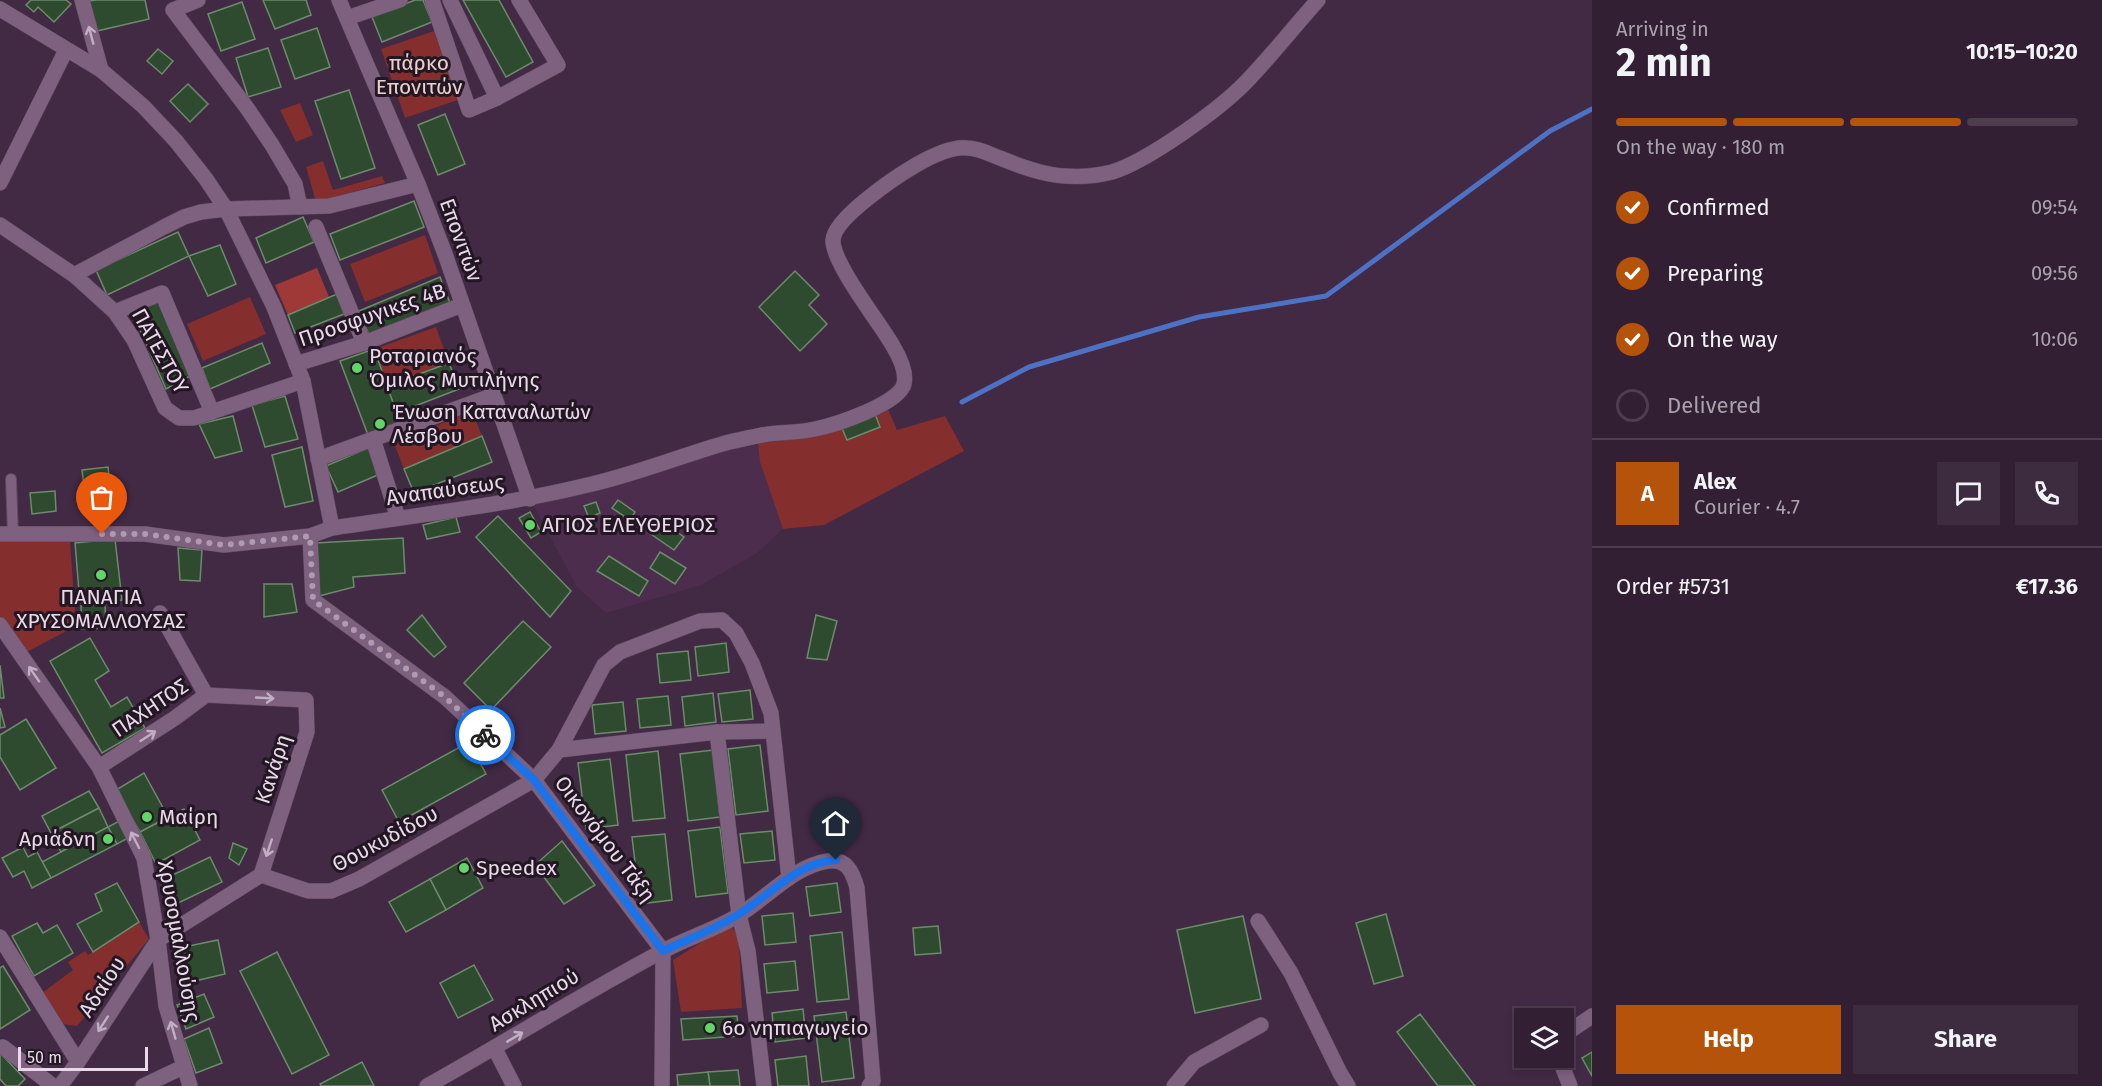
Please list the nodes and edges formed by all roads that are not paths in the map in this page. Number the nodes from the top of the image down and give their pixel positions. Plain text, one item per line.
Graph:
1 (82, 0) edge
2 (198, 0) edge
3 (339, 0) edge
4 (399, 0) edge
5 (432, 0) edge
6 (450, 0) edge
7 (519, 0) edge
8 (1318, 0) edge
9 (0, 9) edge
10 (347, 18) junction
11 (66, 50) junction
12 (100, 70) junction
13 (497, 98) junction
14 (0, 183) edge
15 (418, 184) junction
16 (300, 207) junction
17 (226, 209) junction
18 (0, 225) edge
19 (316, 227) dead end
20 (74, 275) junction
21 (462, 305) junction
22 (115, 312) junction
23 (364, 343) junction
24 (296, 364) junction
25 (303, 381) junction
26 (494, 394) junction
27 (212, 412) junction
28 (373, 439) junction
29 (318, 459) junction
30 (11, 479) dead end
31 (530, 499) junction
32 (398, 518) junction
33 (332, 528) junction
34 (6, 534) edge
35 (310, 536) junction
36 (160, 613) dead end
37 (0, 626) edge
38 (206, 695) junction
39 (772, 731) junction
40 (717, 732) junction
41 (559, 750) junction
42 (99, 767) junction
43 (534, 780) junction
44 (261, 875) junction
45 (789, 878) junction
46 (739, 915) junction
47 (1258, 921) dead end
48 (0, 937) edge
49 (158, 940) junction
50 (663, 951) junction
51 (1592, 1016) edge
52 (1261, 1024) dead end
53 (1574, 1028) edge
54 (3, 1047) dead end
55 (495, 1048) junction
56 (78, 1062) junction
57 (183, 1067) junction
58 (1562, 1068) edge
59 (53, 1086) edge
60 (60, 1086) edge
61 (143, 1086) edge
62 (190, 1086) edge
63 (427, 1086) edge
64 (514, 1086) edge
65 (662, 1086) edge
66 (764, 1086) edge
67 (870, 1086) edge
68 (1173, 1086) edge
69 (1348, 1086) edge
70 (1570, 1086) edge

12 -> 1 street
2 - 16 street
3 - 10 street, Επονιτών
4 - 10 street
5 - 13 street
6 - 13 street
7 - 13 street
8 - 31 street, Αναπαύσεως
9 - 11 street
10 - 15 street, Επονιτών
11 - 12 street
11 - 14 street
12 - 17 street
15 - 16 street
15 - 21 street, Επονιτών
16 - 17 street
17 - 20 street
17 - 24 street
18 - 20 street, ΠΑΤΕΣΤΟΥ
19 - 23 street
20 - 22 street, ΠΑΤΕΣΤΟΥ
21 - 23 street, Προσφυγικες 4Β
21 - 26 street, Επονιτών
22 - 27 street, ΠΑΤΕΣΤΟΥ
22 - 27 street
23 - 24 street, Προσφυγικες 4Β
24 - 25 street
25 - 27 street, ΠΑΤΕΣΤΟΥ
25 - 29 street
26 - 28 street
26 - 31 street, Επονιτών
28 - 29 street
28 - 32 street
29 - 33 street
30 - 34 lane
31 - 32 street, Αναπαύσεως
32 - 33 street, Αναπαύσεως
33 - 35 street, Αναπαύσεως
34 - 35 street, Αναπαύσεως
35 - 43 street, Οικονόμου Τάξη
36 - 38 street, ΠΑΧΗΤΟΣ
42 -> 37 street, Χρυσομαλλούσης
42 -> 38 street, ΠΑΧΗΤΟΣ
38 -> 44 street, Κανάρη
39 - 40 street
39 - 41 street
39 - 45 street
40 - 41 street
40 - 46 street
41 - 43 street
49 -> 42 street, Χρυσομαλλούσης
43 - 44 street, Θουκυδίδου
43 - 50 street, Οικονόμου Τάξη
44 - 49 street
45 - 46 street, Ασκληπιού
45 - 67 street, Ασκληπιού
46 - 50 street, Ασκληπιού
46 - 66 street
47 - 69 street
48 - 56 street
49 -> 56 street, Αδαίου
57 -> 49 street, Χρυσομαλλούσης
55 -> 50 street, Ασκληπιού
50 - 65 street
51 - 53 street
52 - 68 street
54 - 59 street
55 - 63 street, Ασκληπιού
55 - 64 street
56 - 60 street, Αδαίου
57 - 61 street
57 - 62 street, Χρυσομαλλούσης
58 - 70 street

